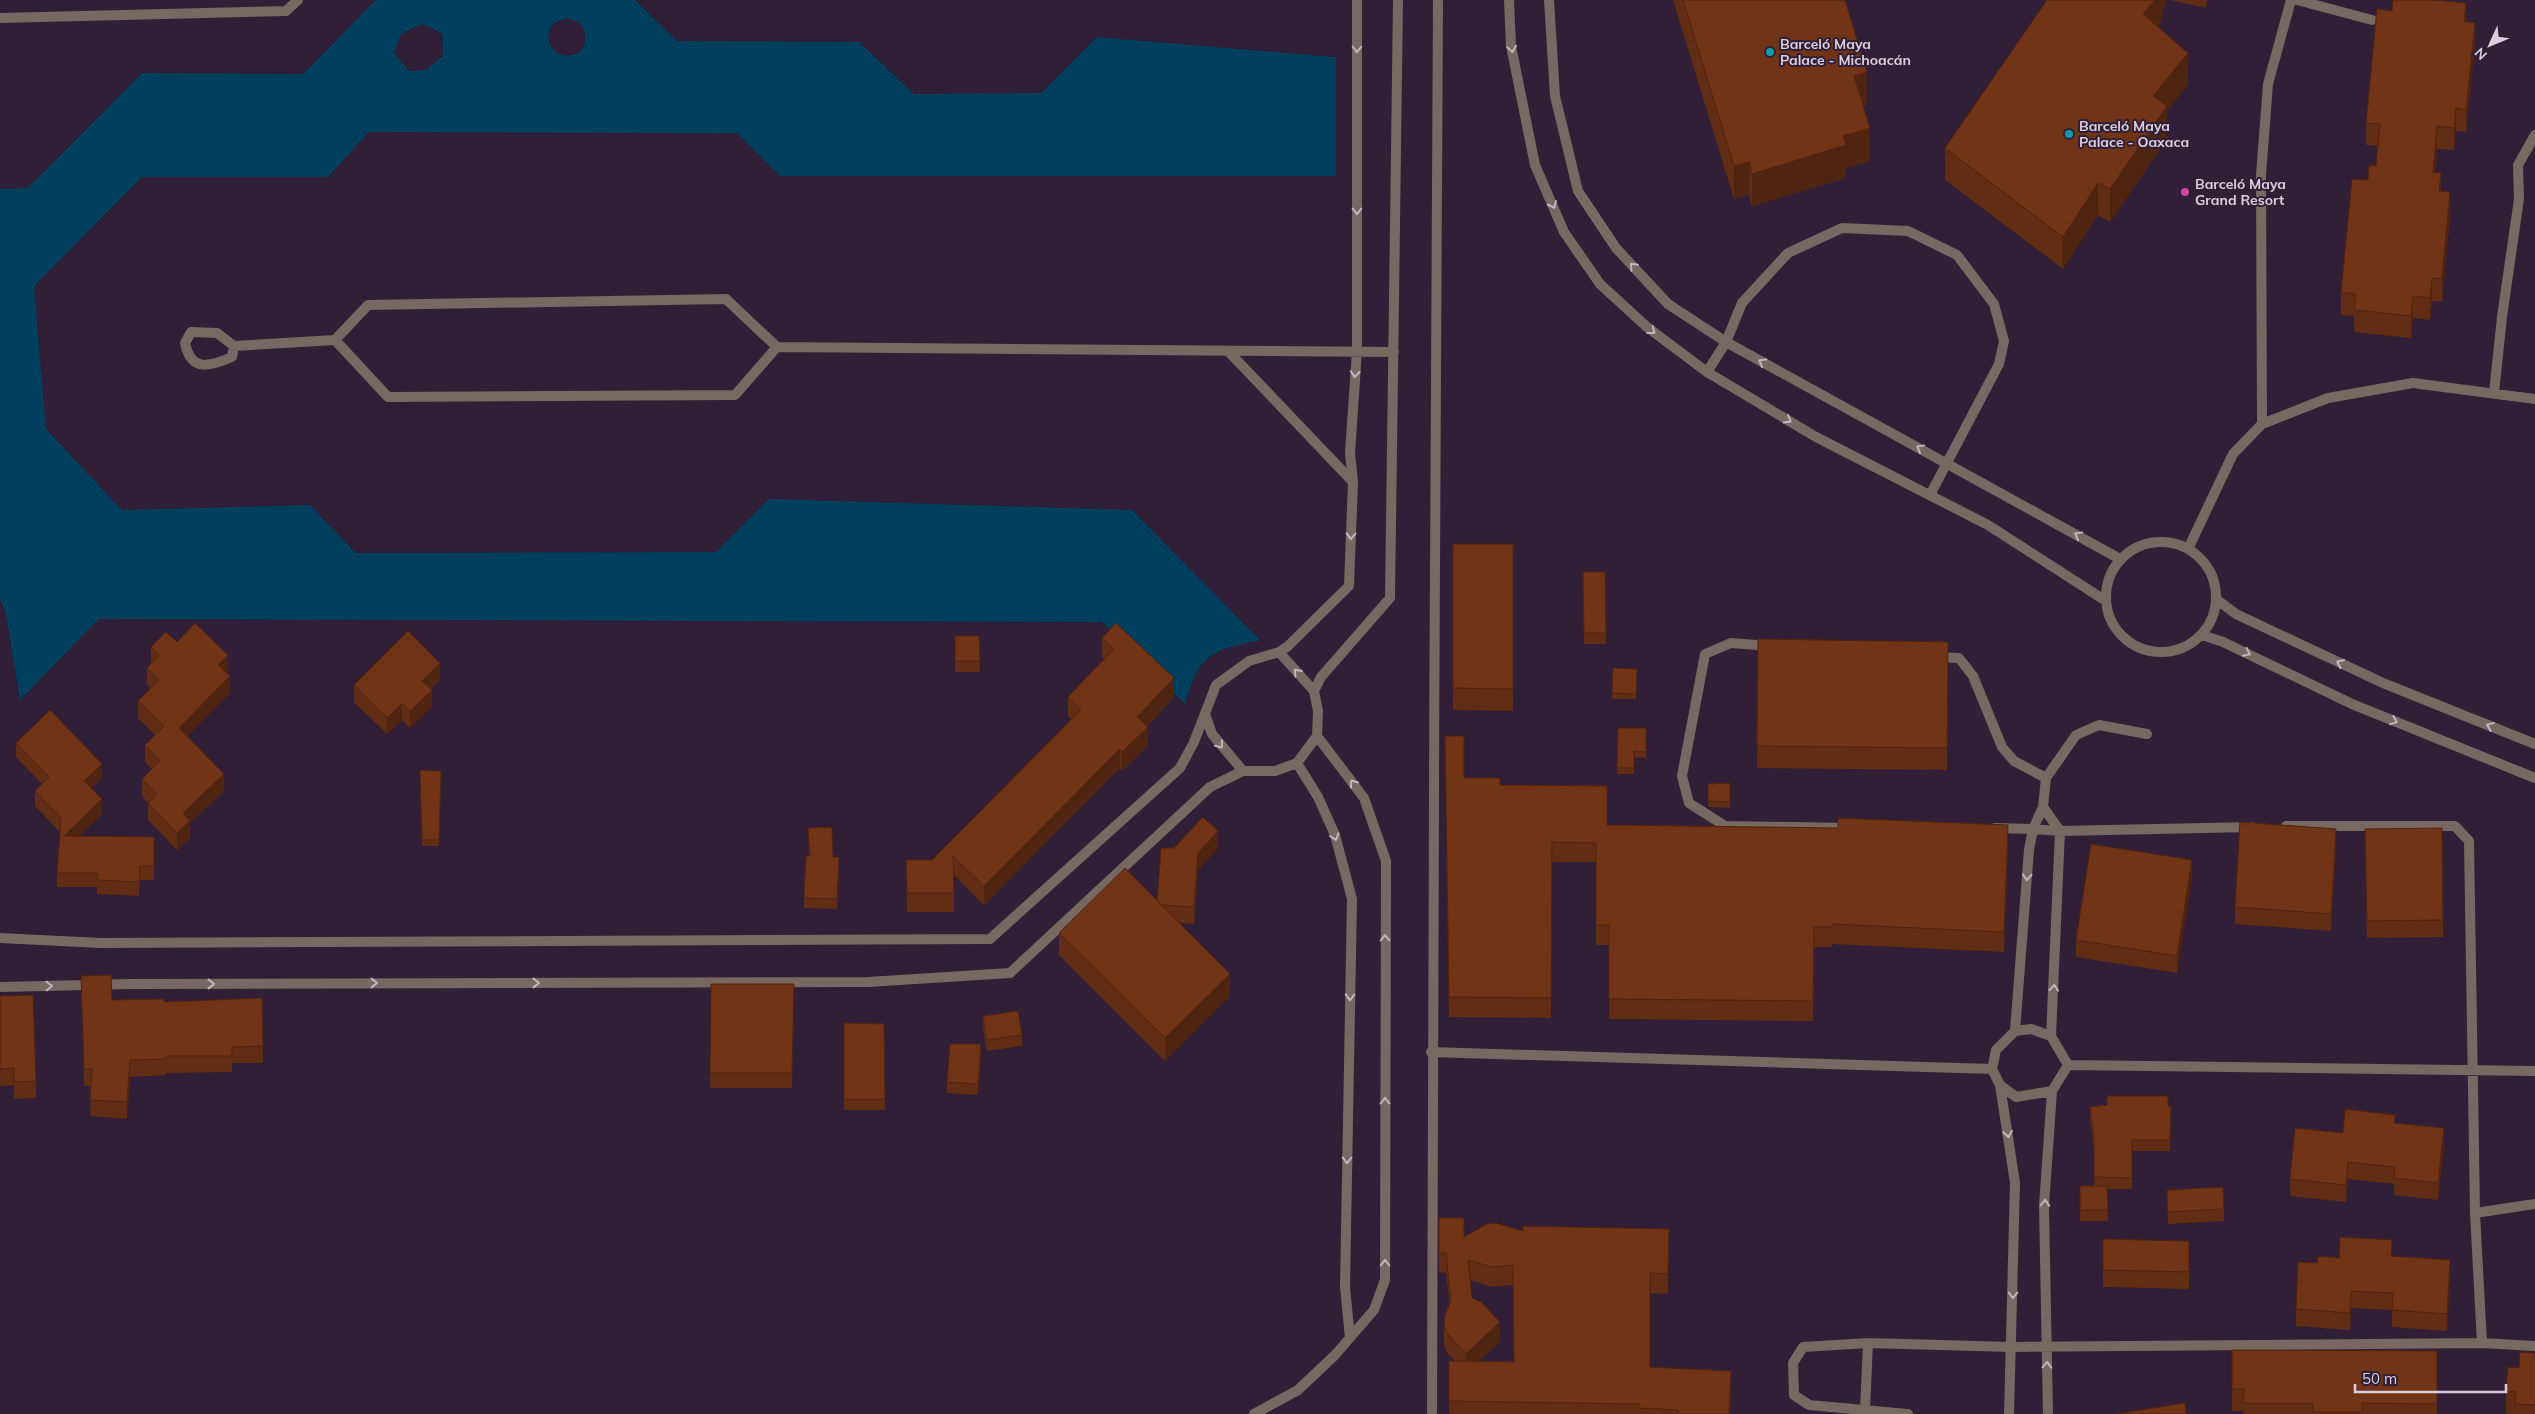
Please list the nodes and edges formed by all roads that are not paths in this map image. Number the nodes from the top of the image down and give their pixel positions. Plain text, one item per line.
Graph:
1 (298, 0) edge
2 (1357, 0) edge
3 (1398, 0) edge
4 (1438, 0) edge
5 (1509, 0) edge
6 (1548, 0) edge
7 (2291, 0) edge
8 (2297, 0) edge
9 (0, 18) edge
10 (2372, 20) dead end
11 (2535, 135) edge
12 (335, 340) junction
13 (1726, 342) junction
14 (234, 346) junction
15 (777, 347) junction
16 (1357, 351) junction
17 (1229, 352) junction
18 (1394, 352) junction
19 (1707, 372) junction
20 (2494, 393) junction
21 (2535, 398) edge
22 (2262, 424) junction
23 (1946, 462) junction
24 (1353, 482) junction
25 (1930, 495) junction
26 (2188, 549) junction
27 (2120, 559) junction
28 (2216, 599) junction
29 (2106, 601) junction
30 (2202, 635) junction
31 (1780, 647) edge
32 (1279, 652) junction
33 (1919, 656) edge
34 (1314, 691) junction
35 (1205, 714) junction
36 (2147, 734) dead end
37 (1317, 736) junction
38 (2535, 744) edge
39 (1297, 763) junction
40 (1243, 771) junction
41 (2046, 778) junction
42 (2535, 778) edge
43 (2043, 807) junction
44 (1861, 828) edge
45 (1985, 828) edge
46 (2033, 829) junction
47 (2060, 831) junction
48 (0, 938) edge
49 (0, 987) edge
50 (2015, 1031) junction
51 (2051, 1036) junction
52 (1431, 1052) junction
53 (2068, 1064) junction
54 (1992, 1069) junction
55 (2535, 1070) edge
56 (2471, 1071) junction
57 (2000, 1085) junction
58 (2052, 1091) junction
59 (2535, 1204) edge
60 (2475, 1213) junction
61 (1350, 1338) junction
62 (2482, 1343) junction
63 (1868, 1344) junction
64 (2048, 1346) junction
65 (2535, 1346) edge
66 (2012, 1347) junction
67 (1865, 1410) junction
68 (1254, 1414) edge
69 (1432, 1414) edge
70 (1908, 1414) edge
71 (2010, 1414) edge
72 (2048, 1414) edge

1 - 9 street
2 -> 16 street
3 - 18 street
4 - 52 street
5 -> 19 street
13 -> 6 street
7 - 22 street
8 - 10 street
11 - 20 street
12 - 14 street
12 - 15 street
12 - 15 street
13 - 19 street
23 -> 13 street
13 - 23 street
14 - 14 street
15 - 17 street
16 - 17 street
16 - 18 street
16 -> 24 street
17 - 24 street
18 - 34 street
19 -> 25 street
20 - 21 street
20 - 22 street
22 - 26 street
23 - 25 street
27 -> 23 street
24 -> 32 street
25 - 29 street
26 - 27 street
26 - 28 street
27 - 29 street
28 - 30 street
38 -> 28 street
29 - 30 street
30 -> 42 street
31 - 44 street
34 -> 32 street
32 - 35 street
33 - 41 street
34 - 37 street
35 -> 40 street
35 - 48 street
36 - 41 street
37 - 39 street
61 -> 37 street
39 - 40 street
39 -> 61 street
49 -> 40 street
41 - 43 street
43 - 46 street
43 - 47 street
45 - 46 street
46 - 47 street
46 -> 50 street
51 -> 47 street
47 - 56 street
50 - 51 street
50 - 54 street
51 - 53 street
52 - 54 street
52 - 69 street
53 - 56 street
53 - 58 street
54 - 57 street
55 - 56 street
56 - 60 street
57 - 58 street
57 -> 66 street
64 -> 58 street
59 - 60 street
60 - 62 street
61 - 68 street
62 - 64 street
62 - 65 street
63 - 66 street
63 - 67 street
63 - 67 street
64 - 66 street
72 -> 64 street
66 - 71 street
67 - 70 street

